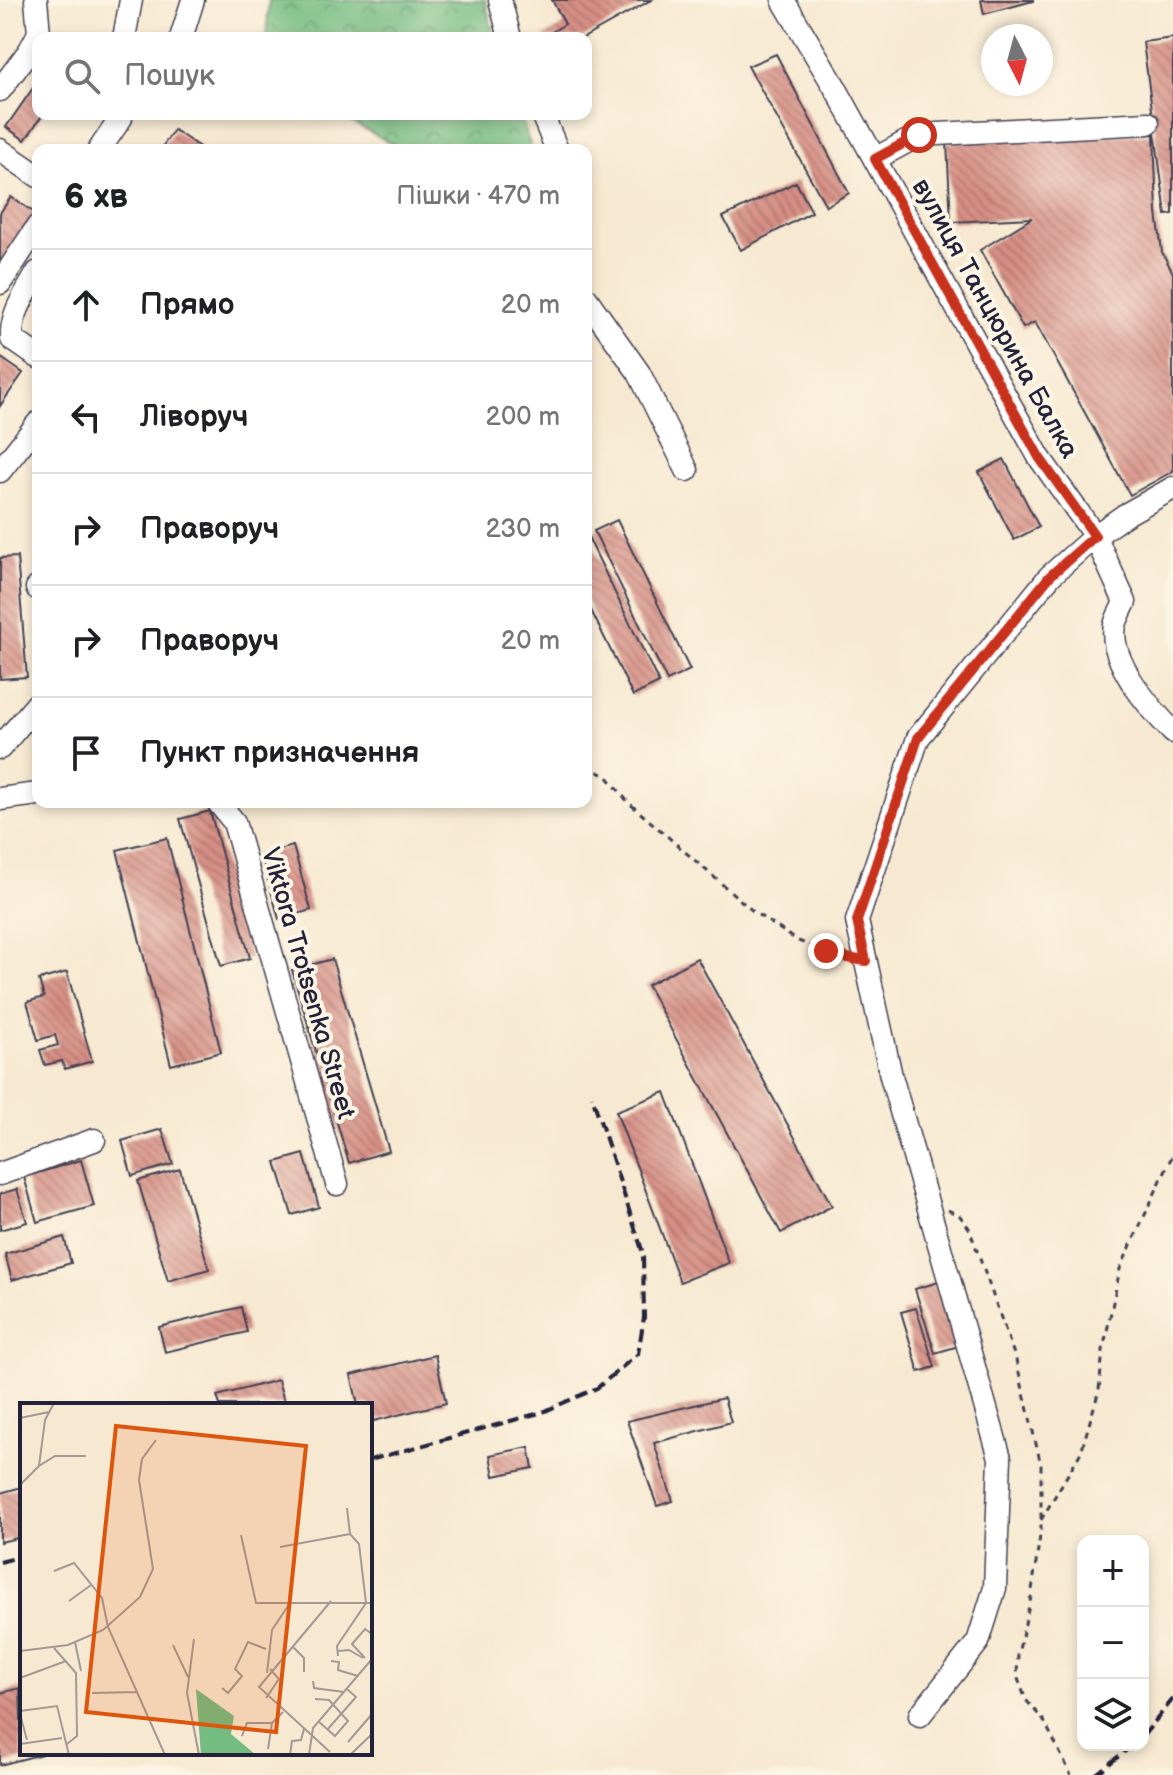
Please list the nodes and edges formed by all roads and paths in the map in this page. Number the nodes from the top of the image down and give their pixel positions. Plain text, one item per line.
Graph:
1 (36, 0) edge
2 (131, 0) edge
3 (193, 0) edge
4 (500, 0) edge
5 (783, 0) edge
6 (39, 32) edge
7 (125, 32) edge
8 (183, 32) edge
9 (508, 32) edge
10 (32, 52) edge
11 (0, 90) edge
12 (120, 120) edge
13 (544, 120) edge
14 (1148, 123) dead end
15 (103, 144) edge
16 (554, 144) edge
17 (0, 150) edge
18 (875, 159) junction
19 (32, 172) edge
20 (32, 235) edge
21 (32, 282) edge
22 (0, 283) edge
23 (592, 306) edge
24 (32, 353) edge
25 (32, 431) edge
26 (687, 470) dead end
27 (0, 471) edge
28 (1173, 488) edge
29 (1095, 536) junction
30 (32, 710) edge
31 (1173, 732) edge
32 (0, 748) edge
33 (592, 772) edge
34 (32, 795) edge
35 (0, 799) edge
36 (223, 808) edge
37 (866, 961) junction
38 (94, 1140) dead end
39 (1173, 1154) edge
40 (0, 1174) edge
41 (337, 1184) dead end
42 (1041, 1520) dead end
43 (920, 1715) dead end

1 - 6 street
2 - 7 street
3 - 8 street
4 - 9 street
5 - 18 street, вулиця Танцюрина Балка
10 - 11 street
12 - 15 street
13 - 16 street
14 - 18 street
17 - 19 street
18 - 29 street, вулиця Танцюрина Балка
20 - 22 street
21 - 24 street
23 - 26 street
25 - 27 street
28 - 29 street
29 - 31 street, вулиця Танцюрина Балка
29 - 37 street
30 - 32 street
33 - 37 path
34 - 35 street
36 - 41 street, Viktora Trotsenka Street
37 - 43 street
38 - 40 street
39 - 42 path

